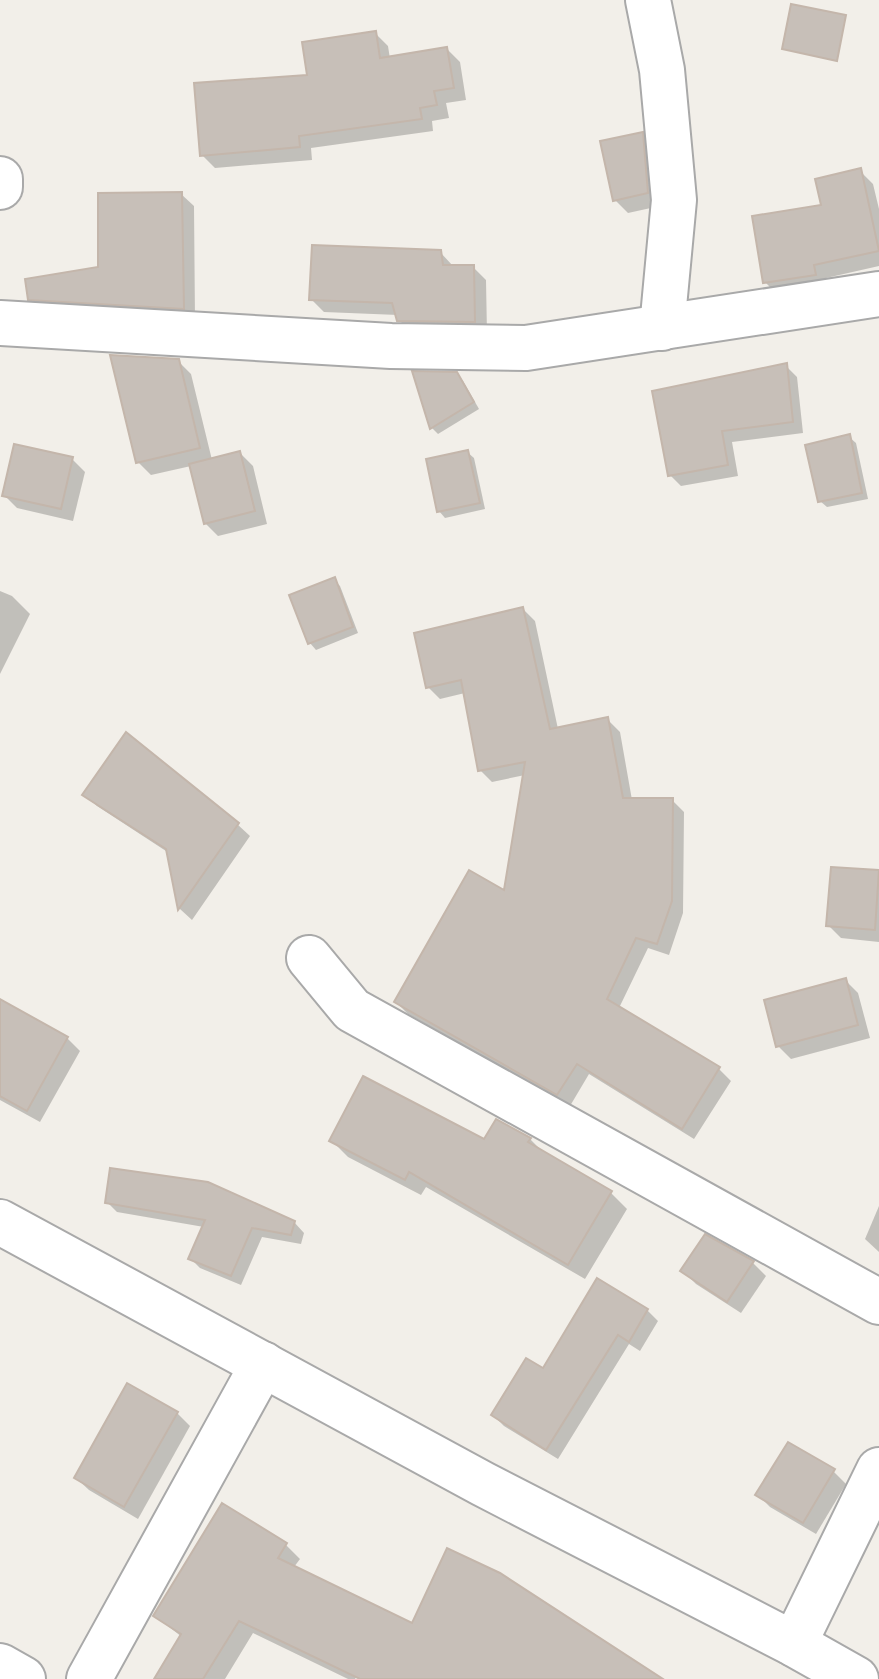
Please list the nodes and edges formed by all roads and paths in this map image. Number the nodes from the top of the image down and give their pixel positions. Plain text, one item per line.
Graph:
1 (648, 0) edge
2 (0, 179) edge
3 (0, 187) edge
4 (879, 294) edge
5 (0, 323) edge
6 (662, 328) junction
7 (309, 958) dead end
8 (0, 1222) edge
9 (879, 1302) edge
10 (263, 1364) junction
11 (879, 1470) edge
12 (794, 1644) junction
13 (0, 1666) edge
14 (23, 1679) edge
15 (89, 1679) edge
16 (856, 1679) edge

1 - 6 street
2 - 3 street
4 - 6 street
5 - 6 street
7 - 9 street
8 - 10 street
10 - 12 street
10 - 15 street
11 - 12 street
12 - 16 street
13 - 14 street

